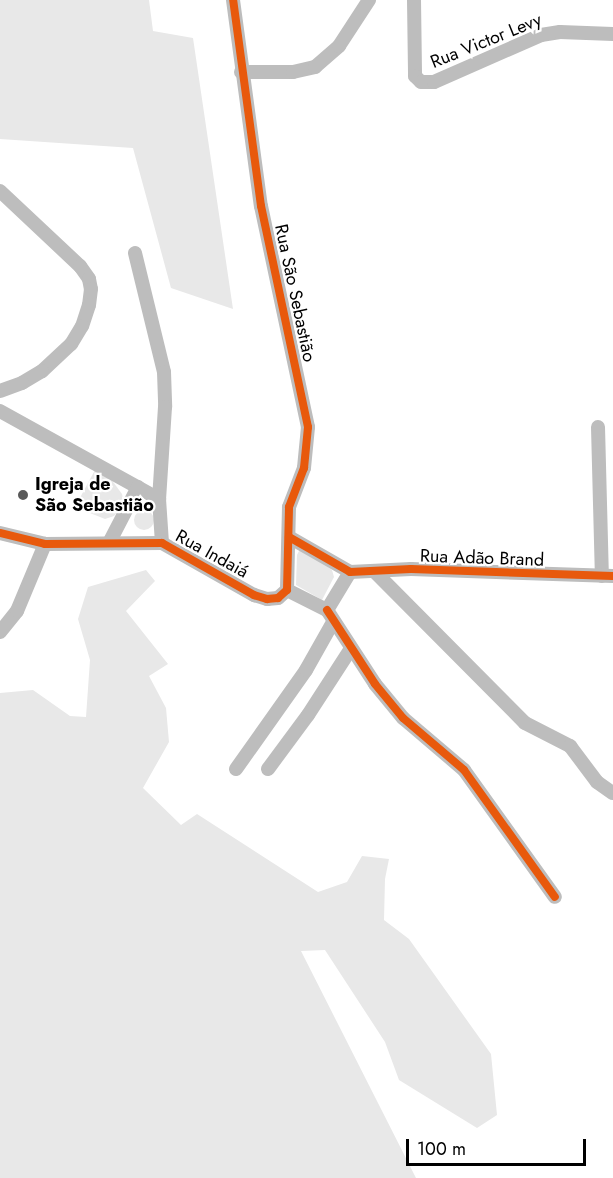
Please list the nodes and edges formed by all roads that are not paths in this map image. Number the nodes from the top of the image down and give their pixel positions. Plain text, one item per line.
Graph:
1 (233, 0) edge
2 (369, 0) edge
3 (414, 0) edge
4 (613, 34) edge
5 (242, 72) junction
6 (0, 191) edge
7 (135, 253) dead end
8 (0, 391) edge
9 (0, 411) edge
10 (598, 427) dead end
11 (138, 487) junction
12 (159, 499) junction
13 (0, 533) edge
14 (289, 537) junction
15 (110, 543) junction
16 (162, 543) junction
17 (45, 544) junction
18 (350, 572) junction
19 (376, 573) junction
20 (608, 576) edge
21 (287, 590) junction
22 (330, 616) junction
23 (0, 632) edge
24 (350, 650) junction
25 (268, 769) dead end
26 (236, 770) dead end
27 (613, 793) edge
28 (555, 897) dead end

1 - 5 street, Rua São Sebastião
2 - 5 street
3 - 4 street, Rua Victor Levy
5 - 14 street, Rua São Sebastião
6 - 8 street
7 - 12 street
9 - 11 street
10 - 20 street
11 - 12 street
11 - 15 street
12 - 16 street
13 - 17 street, Rua Indaiá
14 - 18 street
14 - 21 street, Rua São Sebastião
15 - 16 street, Rua Indaiá
15 - 17 street, Rua Indaiá
16 - 21 street, Rua Indaiá
17 - 23 street
18 - 19 street, Rua Adão Brand
18 - 22 street
19 - 20 street, Rua Adão Brand
19 - 27 street
21 - 22 street
22 - 24 street
22 - 26 street
24 - 25 street
24 - 28 street

